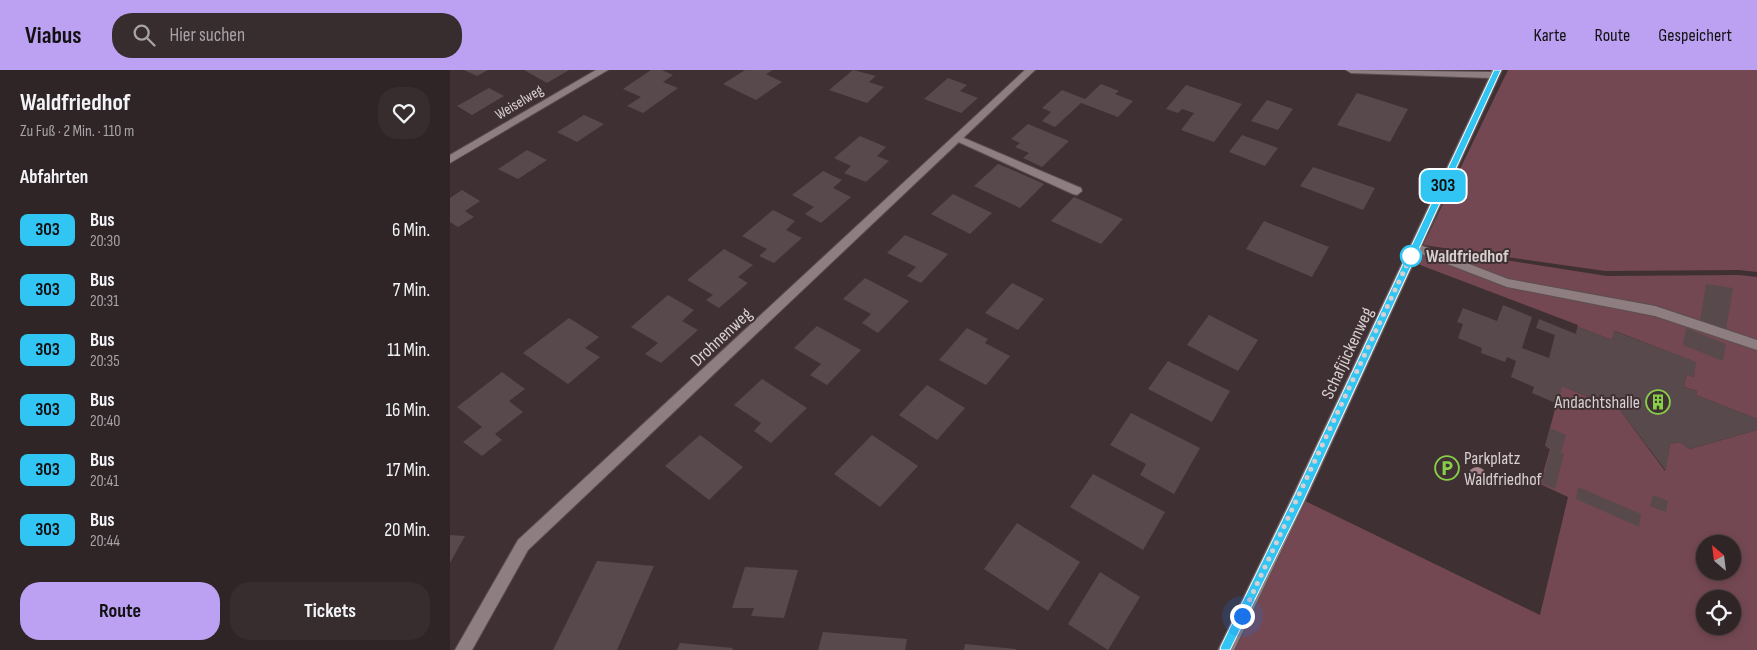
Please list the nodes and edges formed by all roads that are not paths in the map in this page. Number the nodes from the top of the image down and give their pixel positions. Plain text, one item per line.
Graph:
1 (603, 70) edge
2 (1030, 70) edge
3 (1351, 70) edge
4 (1496, 73) edge
5 (957, 138) junction
6 (450, 160) edge
7 (1077, 191) dead end
8 (1415, 247) junction
9 (1757, 345) edge
10 (463, 650) edge
11 (1226, 650) edge

1 - 6 street, Weiselweg
2 - 5 street, Drohnenweg
3 - 4 street
4 - 8 street, Schafjückenweg
5 - 7 street
5 - 10 street, Drohnenweg
8 - 9 street
8 - 11 street, Schafjückenweg

